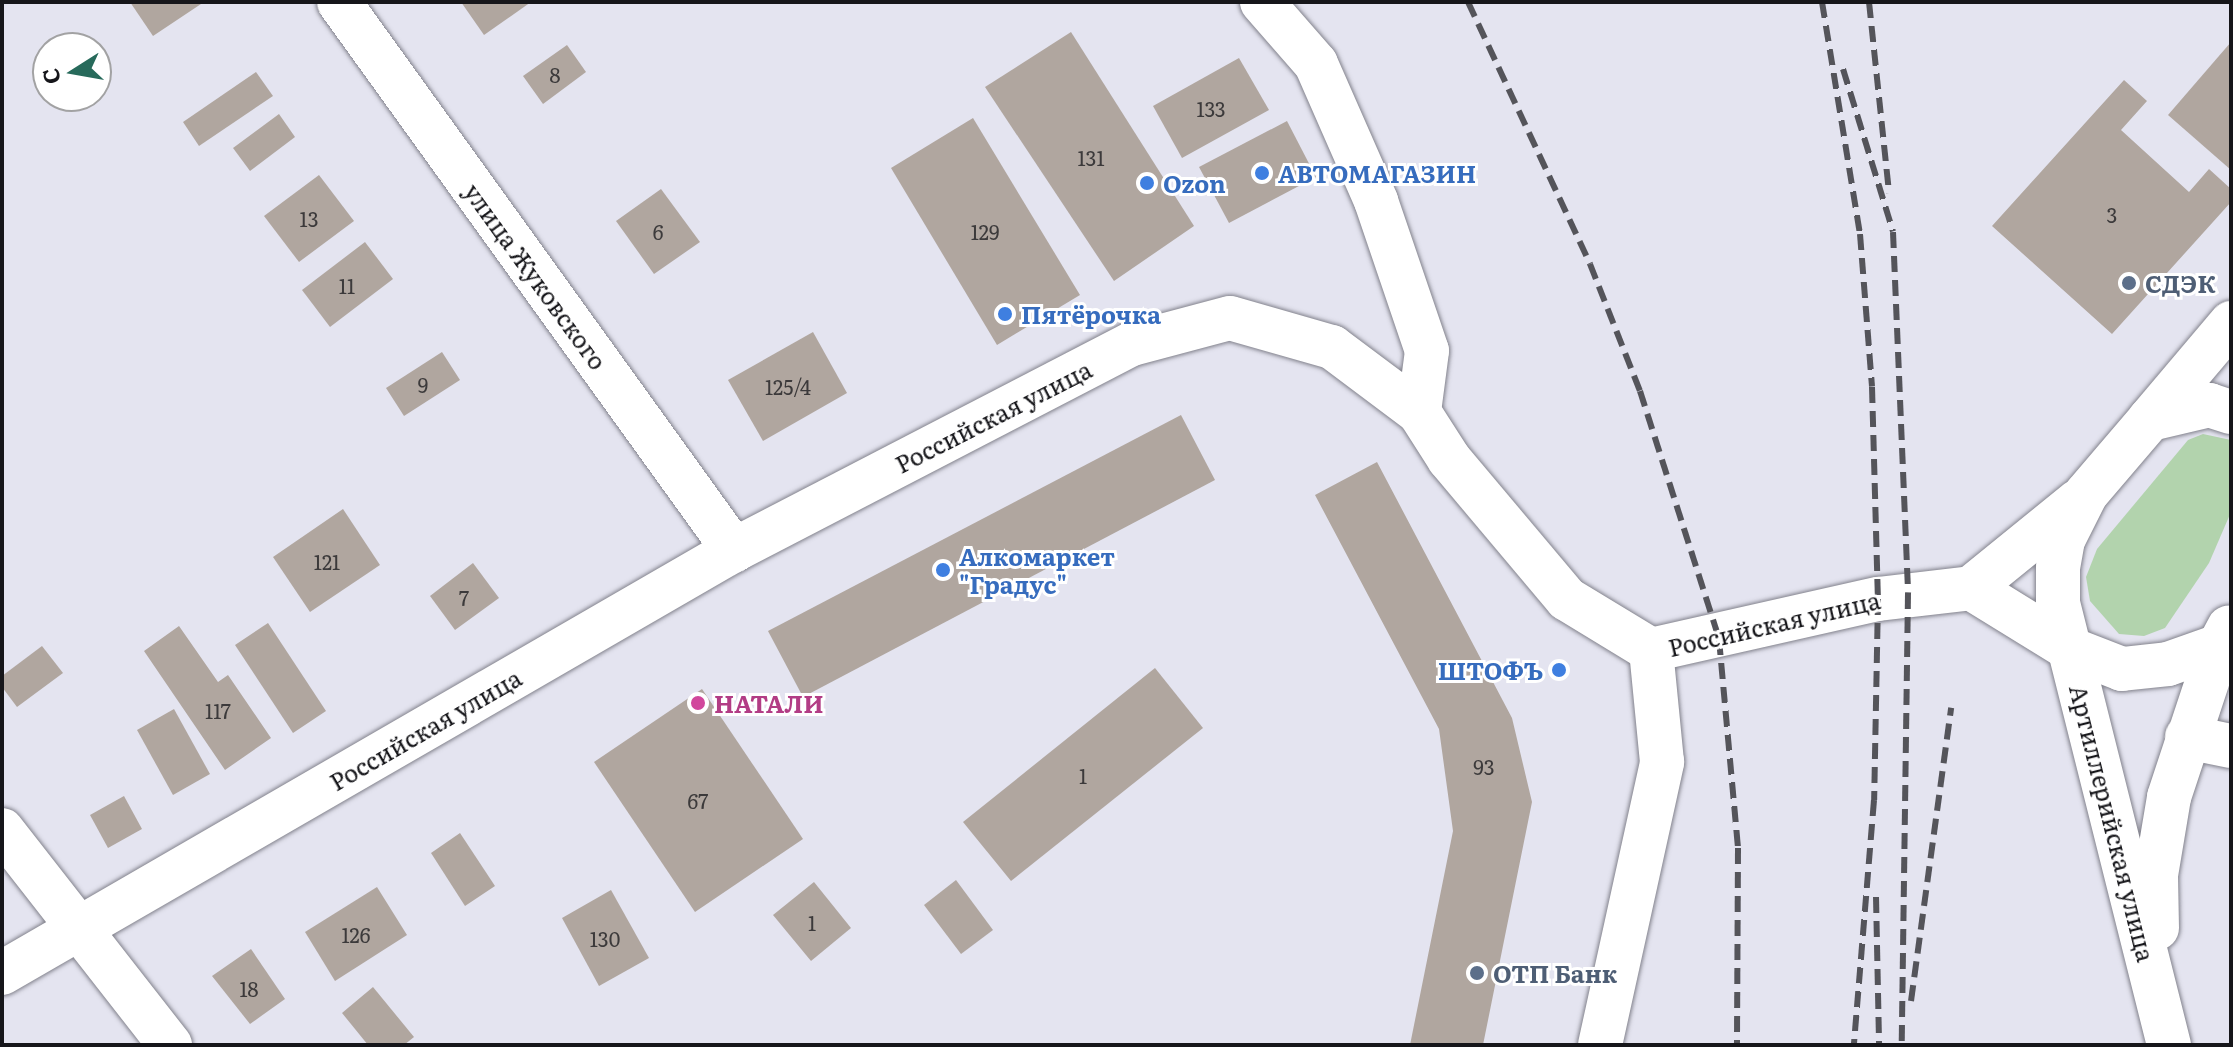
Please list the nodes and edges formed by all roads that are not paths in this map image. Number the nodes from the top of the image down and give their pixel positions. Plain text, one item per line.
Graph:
1 (339, 2) edge
2 (1262, 2) edge
3 (2231, 323) edge
4 (1419, 412) junction
5 (2231, 412) edge
6 (2150, 419) junction
7 (2086, 494) junction
8 (734, 550) junction
9 (1971, 588) junction
10 (2225, 634) edge
11 (2068, 648) junction
12 (1651, 650) junction
13 (2187, 737) junction
14 (2231, 746) edge
15 (2, 830) edge
16 (80, 929) junction
17 (2, 973) edge
18 (2158, 998) junction
19 (170, 1045) edge
20 (1600, 1045) edge
21 (2169, 1045) edge

1 - 8 main road, улица Жуковского
2 - 4 main road
3 - 6 main road, Артиллерийская улица
4 - 8 main road, Российская улица
4 - 12 main road, Российская улица
5 - 6 main road
6 - 7 main road, Артиллерийская улица
7 - 9 main road, Артиллерийская улица
7 - 11 main road, Артиллерийская улица
8 - 16 main road, Российская улица
9 - 11 main road, Артиллерийская улица
9 - 12 main road, Российская улица
10 - 11 main road, Артиллерийская улица
10 - 13 main road, Артиллерийская улица
11 - 18 main road, Артиллерийская улица
12 - 20 main road
13 - 14 main road
13 - 18 main road, Артиллерийская улица
15 - 16 main road
16 - 17 main road, Российская улица
16 - 19 main road
18 - 21 main road, Артиллерийская улица

